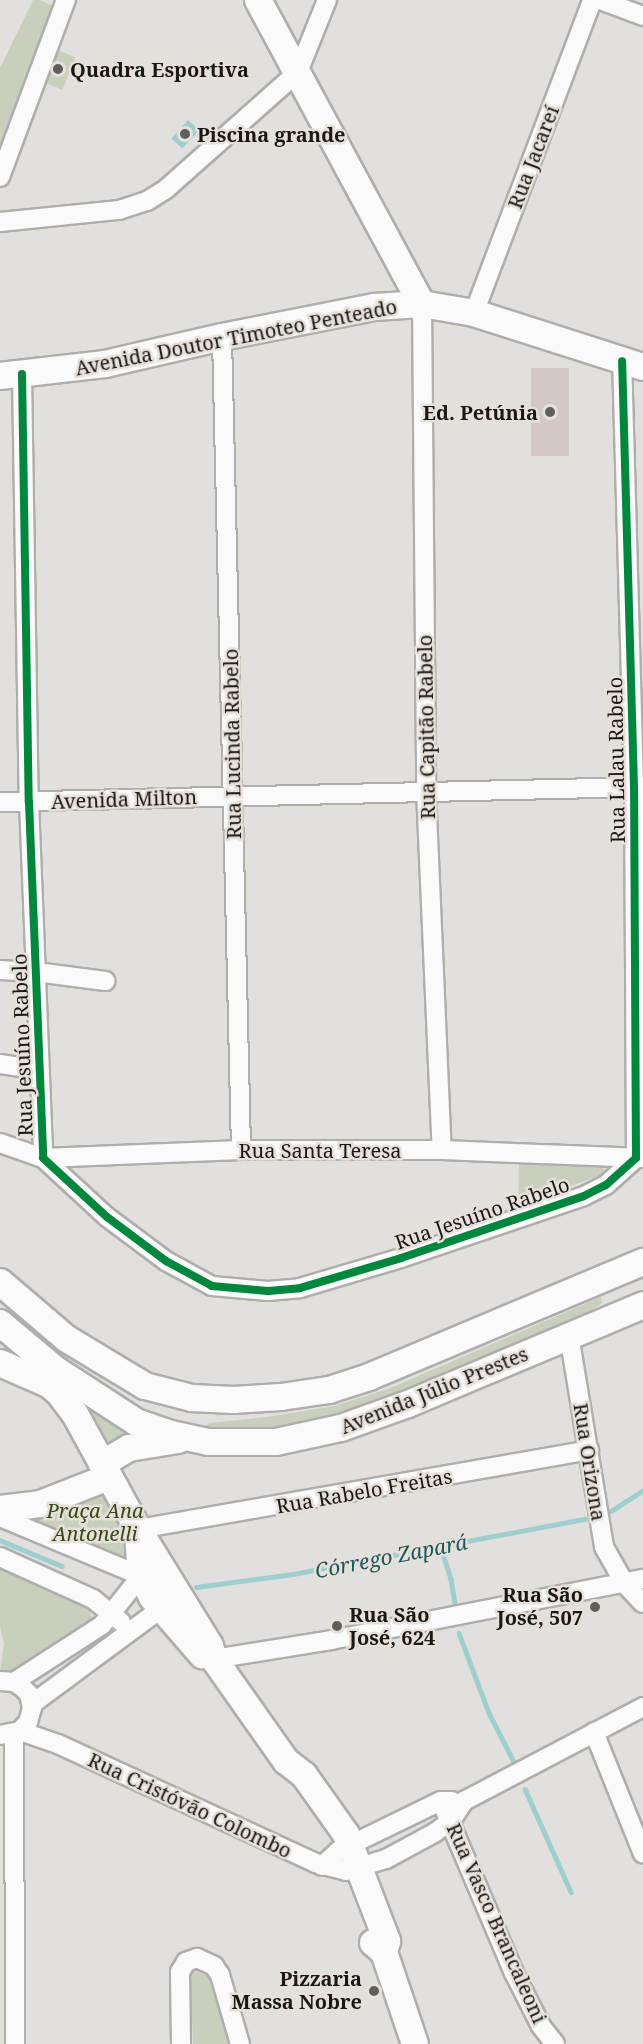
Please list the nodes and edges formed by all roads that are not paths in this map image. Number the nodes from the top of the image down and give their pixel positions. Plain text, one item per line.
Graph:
1 (66, 0) edge
2 (258, 0) edge
3 (327, 0) edge
4 (592, 0) edge
5 (600, 0) edge
6 (643, 16) edge
7 (298, 72) junction
8 (0, 177) edge
9 (0, 222) edge
10 (422, 304) junction
11 (474, 313) junction
12 (222, 337) junction
13 (632, 364) edge
14 (11, 375) edge
15 (637, 651) edge
16 (639, 787) edge
17 (426, 790) junction
18 (233, 796) junction
19 (0, 802) edge
20 (29, 802) junction
21 (0, 970) edge
22 (36, 972) junction
23 (105, 981) dead end
24 (0, 1064) edge
25 (40, 1070) junction
26 (0, 1143) edge
27 (241, 1150) junction
28 (442, 1150) junction
29 (43, 1158) junction
30 (640, 1158) edge
31 (643, 1262) edge
32 (0, 1282) edge
33 (643, 1305) edge
34 (0, 1323) edge
35 (569, 1335) junction
36 (67, 1339) junction
37 (0, 1363) edge
38 (53, 1377) junction
39 (190, 1439) junction
40 (589, 1450) junction
41 (106, 1470) junction
42 (0, 1509) edge
43 (0, 1516) edge
44 (138, 1529) junction
45 (0, 1557) edge
46 (141, 1575) junction
47 (634, 1582) edge
48 (169, 1595) junction
49 (643, 1603) edge
50 (113, 1614) junction
51 (130, 1633) junction
52 (214, 1659) junction
53 (7, 1681) edge
54 (31, 1710) junction
55 (640, 1715) edge
56 (594, 1732) junction
57 (11, 1734) edge
58 (58, 1744) junction
59 (441, 1801) junction
60 (464, 1801) junction
61 (451, 1821) junction
62 (643, 1854) edge
63 (343, 1860) junction
64 (15, 2044) edge
65 (181, 2044) edge
66 (240, 2044) edge
67 (415, 2044) edge
68 (555, 2044) edge

1 - 8 street
2 - 7 main road
3 - 7 street
4 - 11 street, Rua Jacareí
5 - 6 street
7 - 9 street
7 - 10 main road
10 - 11 main road, Avenida Doutor Timoteo Penteado
10 - 12 main road, Avenida Doutor Timoteo Penteado
10 - 17 street, Rua Capitão Rabelo
11 - 13 main road, Avenida Doutor Timoteo Penteado
12 - 14 main road, Avenida Doutor Timoteo Penteado
12 - 18 street, Rua Lucinda Rabelo
13 - 15 street, Rua Lalau Rabelo
14 - 20 street, Rua Jesuíno Rabelo
15 - 16 street, Rua Lalau Rabelo
16 - 17 street, Avenida Milton
16 - 30 street, Rua Lalau Rabelo
17 - 18 street, Avenida Milton
17 - 28 street, Rua Capitão Rabelo
18 - 20 street, Avenida Milton
18 - 27 street, Rua Lucinda Rabelo
19 - 20 street, Avenida Milton
20 - 22 street, Rua Jesuíno Rabelo
21 - 22 street
22 - 23 street
22 - 25 street, Rua Jesuíno Rabelo
24 - 25 street
25 - 29 street, Rua Jesuíno Rabelo
26 - 29 street, Rua Santa Teresa
27 - 28 street, Rua Santa Teresa
27 - 29 street, Rua Santa Teresa
28 - 30 street, Rua Santa Teresa
29 - 30 street, Rua Jesuíno Rabelo
31 - 36 main road, Avenida Júlio Prestes
32 - 36 main road, Avenida Júlio Prestes
33 - 35 main road, Avenida Júlio Prestes
34 - 38 main road
35 - 39 main road, Avenida Júlio Prestes
35 - 40 street, Rua Orizona
36 - 38 main road
37 - 38 main road
38 - 39 main road, Avenida Júlio Prestes
38 - 41 main road
39 - 41 main road
40 - 44 street, Rua Rabelo Freitas
40 - 47 street, Rua Orizona
41 - 42 main road
41 - 44 main road
43 - 46 street
44 - 46 main road
44 - 48 main road
45 - 50 street
46 - 48 main road
46 - 50 street
47 - 49 street, Rua Orizona
47 - 52 street
48 - 51 street
48 - 52 main road
50 - 51 street
50 - 53 street
51 - 54 street
52 - 63 main road
53 - 54 street, Rua Cristóvão Colombo
54 - 57 street
54 - 58 street, Rua Cristóvão Colombo
55 - 56 street
56 - 60 street
56 - 62 street
57 - 58 street, Rua Cristóvão Colombo
57 - 64 street
58 - 63 street, Rua Cristóvão Colombo
59 - 60 street
59 - 61 street, Rua Vasco Brancaleoni
59 - 63 street
60 - 61 street
61 - 63 street
61 - 68 street, Rua Vasco Brancaleoni
63 - 67 main road
65 - 66 street

